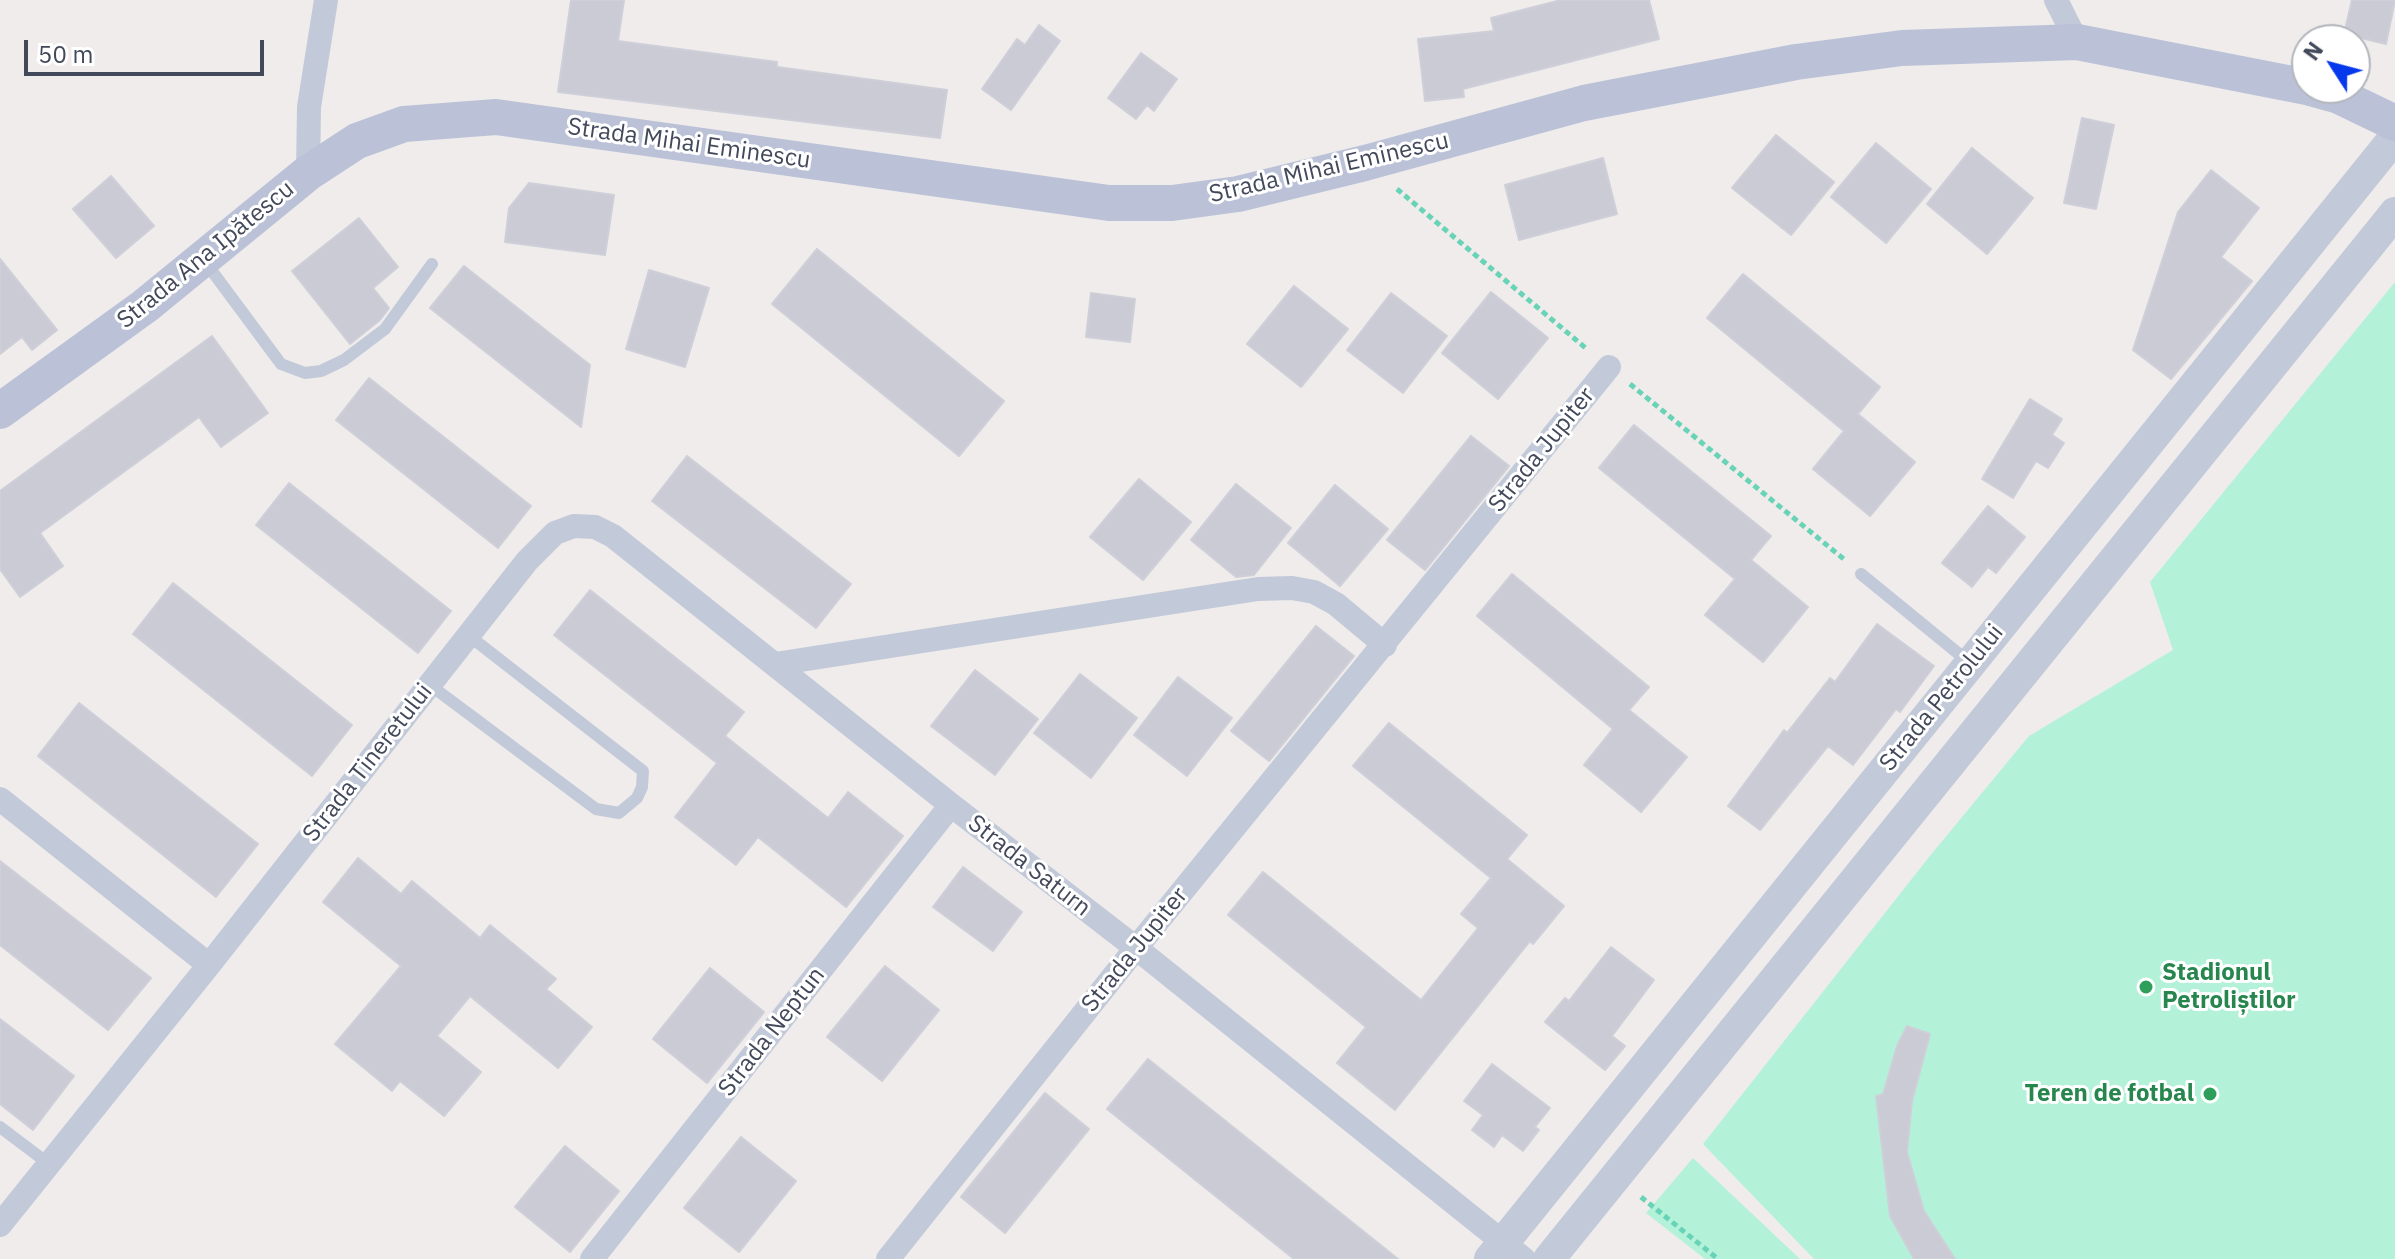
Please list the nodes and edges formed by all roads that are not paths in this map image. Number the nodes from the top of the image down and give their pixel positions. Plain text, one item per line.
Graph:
1 (326, 0) edge
2 (2056, 0) edge
3 (2077, 42) junction
4 (2291, 85) edge
5 (2356, 104) edge
6 (2395, 123) edge
7 (2395, 137) edge
8 (308, 173) junction
9 (2395, 213) edge
10 (204, 260) junction
11 (432, 264) dead end
12 (1609, 367) dead end
13 (0, 411) edge
14 (527, 561) joint
15 (1861, 574) dead end
16 (2028, 591) junction
17 (2065, 620) junction
18 (468, 635) junction
19 (1385, 645) junction
20 (1970, 663) junction
21 (775, 664) junction
22 (430, 685) junction
23 (0, 799) edge
24 (951, 805) junction
25 (1136, 948) junction
26 (209, 965) junction
27 (0, 1127) edge
28 (49, 1164) junction
29 (0, 1225) edge
30 (1506, 1254) edge
31 (592, 1259) edge
32 (888, 1259) edge
33 (1549, 1259) edge

1 - 8 street, Strada Ana Ipătescu
2 - 3 street
3 - 4 main road, Strada Mihai Eminescu
3 - 8 main road, Strada Mihai Eminescu
5 - 6 main road, Strada Mihai Eminescu
7 - 16 street, Strada Petrolului
8 - 10 main road, Strada Ana Ipătescu
9 - 17 street, Strada Petrolului
10 - 11 lane
10 - 13 main road, Strada Ana Ipătescu
12 - 19 street, Strada Jupiter
14 - 18 street, Strada Tineretului
14 - 21 street, Strada Saturn
15 - 20 lane
16 - 17 street
16 - 20 street, Strada Petrolului
17 - 33 street, Strada Petrolului
18 - 22 street, Strada Tineretului
18 - 22 lane
19 - 21 street
19 - 25 street, Strada Jupiter
20 - 30 street, Strada Petrolului
21 - 24 street, Strada Saturn
22 - 26 street, Strada Tineretului
23 - 26 street
24 - 25 street, Strada Saturn
24 - 31 street, Strada Neptun
25 - 30 street, Strada Saturn
25 - 32 street, Strada Jupiter
26 - 28 street, Strada Tineretului
27 - 28 lane
28 - 29 street, Strada Tineretului

